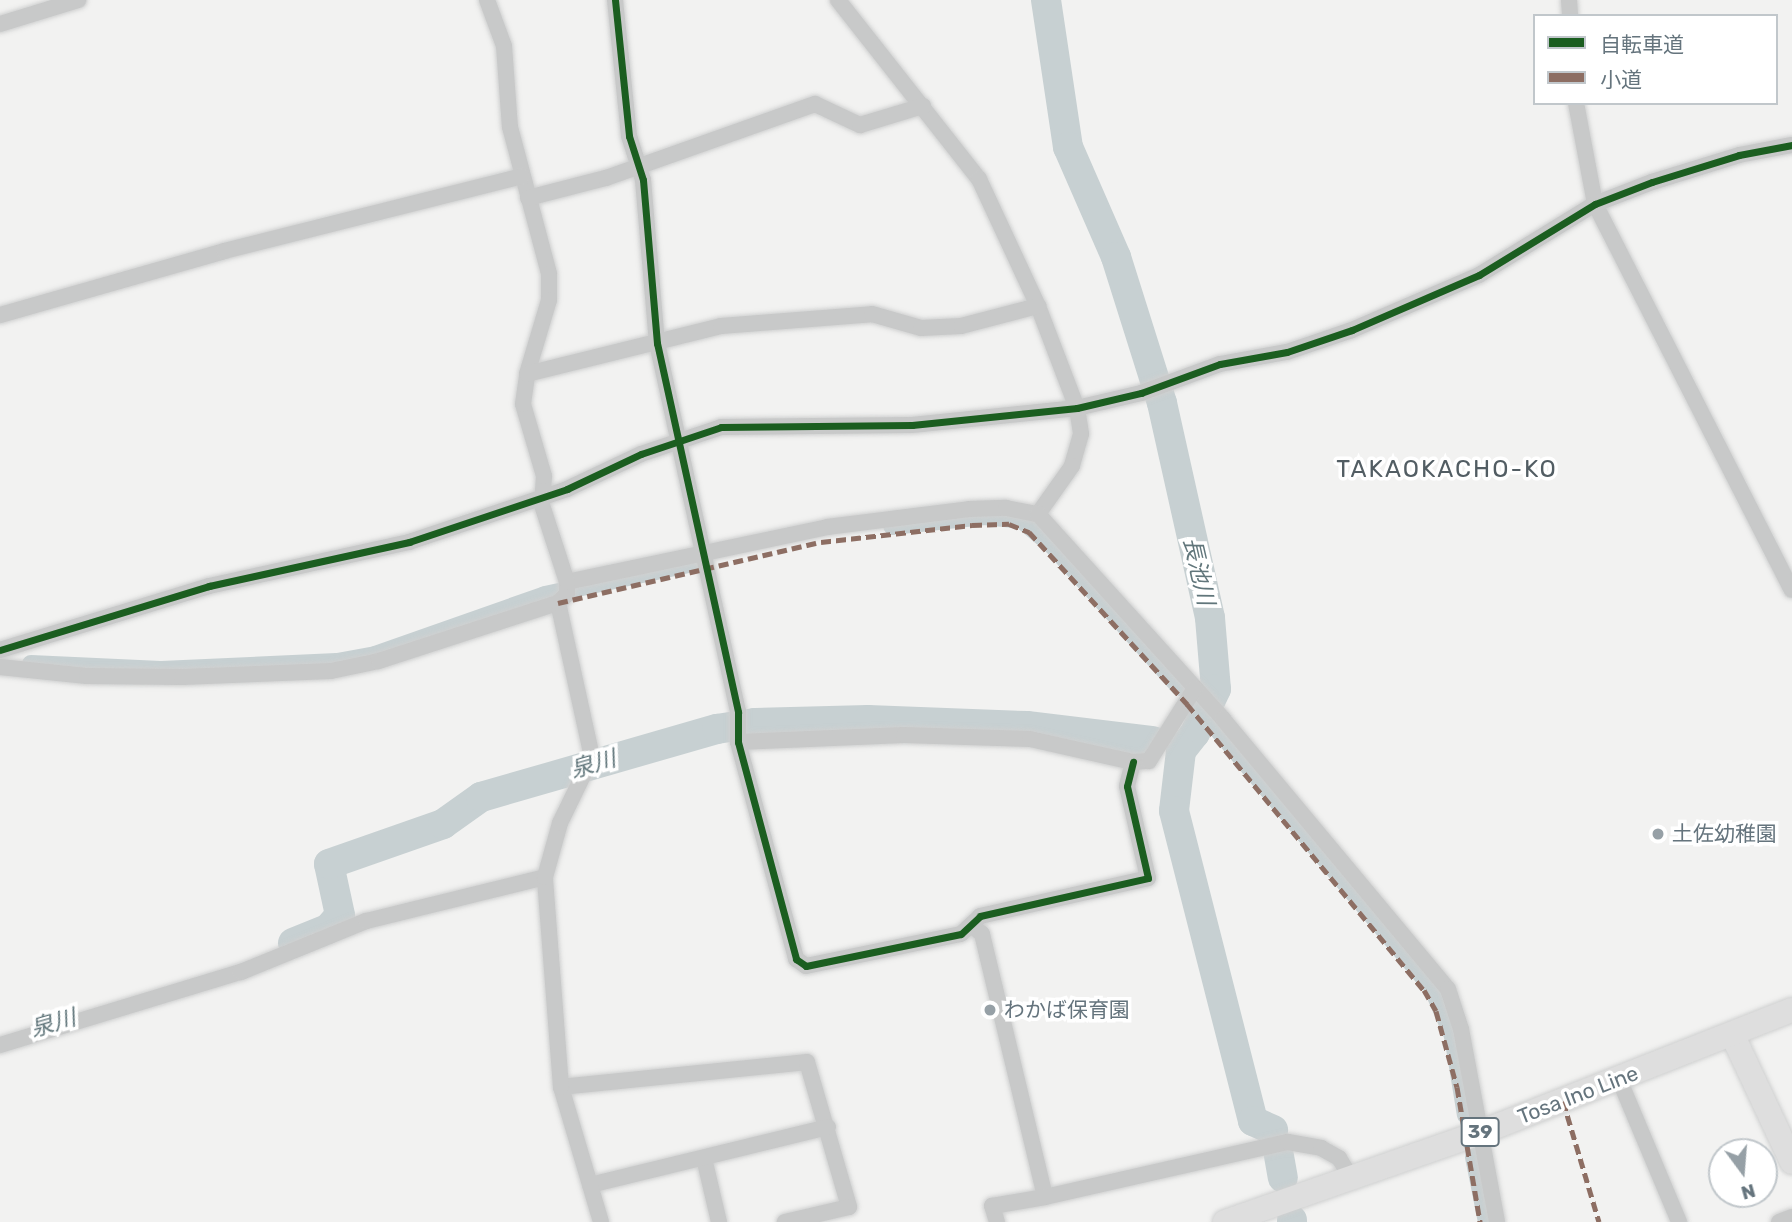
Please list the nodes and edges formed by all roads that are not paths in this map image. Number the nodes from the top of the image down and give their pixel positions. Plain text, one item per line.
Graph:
1 (78, 0) edge
2 (486, 0) edge
3 (615, 0) edge
4 (838, 0) edge
5 (0, 24) edge
6 (1576, 105) edge
7 (923, 106) junction
8 (1792, 145) edge
9 (639, 166) junction
10 (522, 176) junction
11 (528, 198) junction
12 (1595, 204) junction
13 (1038, 306) junction
14 (0, 315) edge
15 (657, 343) junction
16 (527, 374) junction
17 (1077, 408) junction
18 (681, 438) junction
19 (543, 494) junction
20 (1038, 514) junction
21 (704, 558) junction
22 (1792, 590) edge
23 (565, 591) junction
24 (0, 650) edge
25 (0, 667) edge
26 (1198, 691) junction
27 (737, 731) junction
28 (1133, 762) junction
29 (545, 877) junction
30 (971, 925) junction
31 (1792, 1010) edge
32 (1732, 1036) junction
33 (0, 1045) edge
34 (1619, 1079) junction
35 (561, 1087) junction
36 (828, 1127) junction
37 (1482, 1132) junction
38 (704, 1158) junction
39 (1792, 1162) edge
40 (1351, 1178) junction
41 (590, 1185) junction
42 (1045, 1197) junction
43 (851, 1215) edge
44 (1792, 1217) edge
45 (601, 1222) edge
46 (719, 1222) edge
47 (785, 1222) edge
48 (997, 1222) edge
49 (1225, 1222) edge
50 (1497, 1222) edge
51 (1679, 1222) edge
52 (1779, 1222) edge

1 - 5 street
2 - 10 street
3 - 9 street
4 - 7 street
6 - 12 street
7 - 9 street
7 - 13 street
8 - 12 street
9 - 11 street
9 - 15 street
10 - 11 street
10 - 14 street
11 - 16 street
12 - 17 street
12 - 22 street
13 - 15 street
13 - 17 street
15 - 16 street
15 - 18 street
16 - 19 street
17 - 18 street
17 - 20 street
18 - 19 street
18 - 21 street
19 - 23 street
19 - 24 street
20 - 21 street
20 - 26 street
21 - 23 street
21 - 27 street
23 - 25 street
23 - 29 street
26 - 28 street
26 - 37 street
27 - 28 street
27 - 30 street
28 - 30 street
29 - 33 street
29 - 35 street
30 - 42 street
31 - 32 main road, Tosa Ino Line / 39
32 - 34 main road, Tosa Ino Line / 39
32 - 39 main road
34 - 37 main road, Tosa Ino Line / 39
34 - 51 street
35 - 36 street
35 - 41 street
36 - 38 street
36 - 43 street
37 - 40 main road, Tosa Ino Line / 39
37 - 50 street
38 - 41 street
38 - 46 street
40 - 42 street
40 - 49 main road, Tosa Ino Line / 39
41 - 45 street
42 - 48 street
43 - 47 street
44 - 52 street

